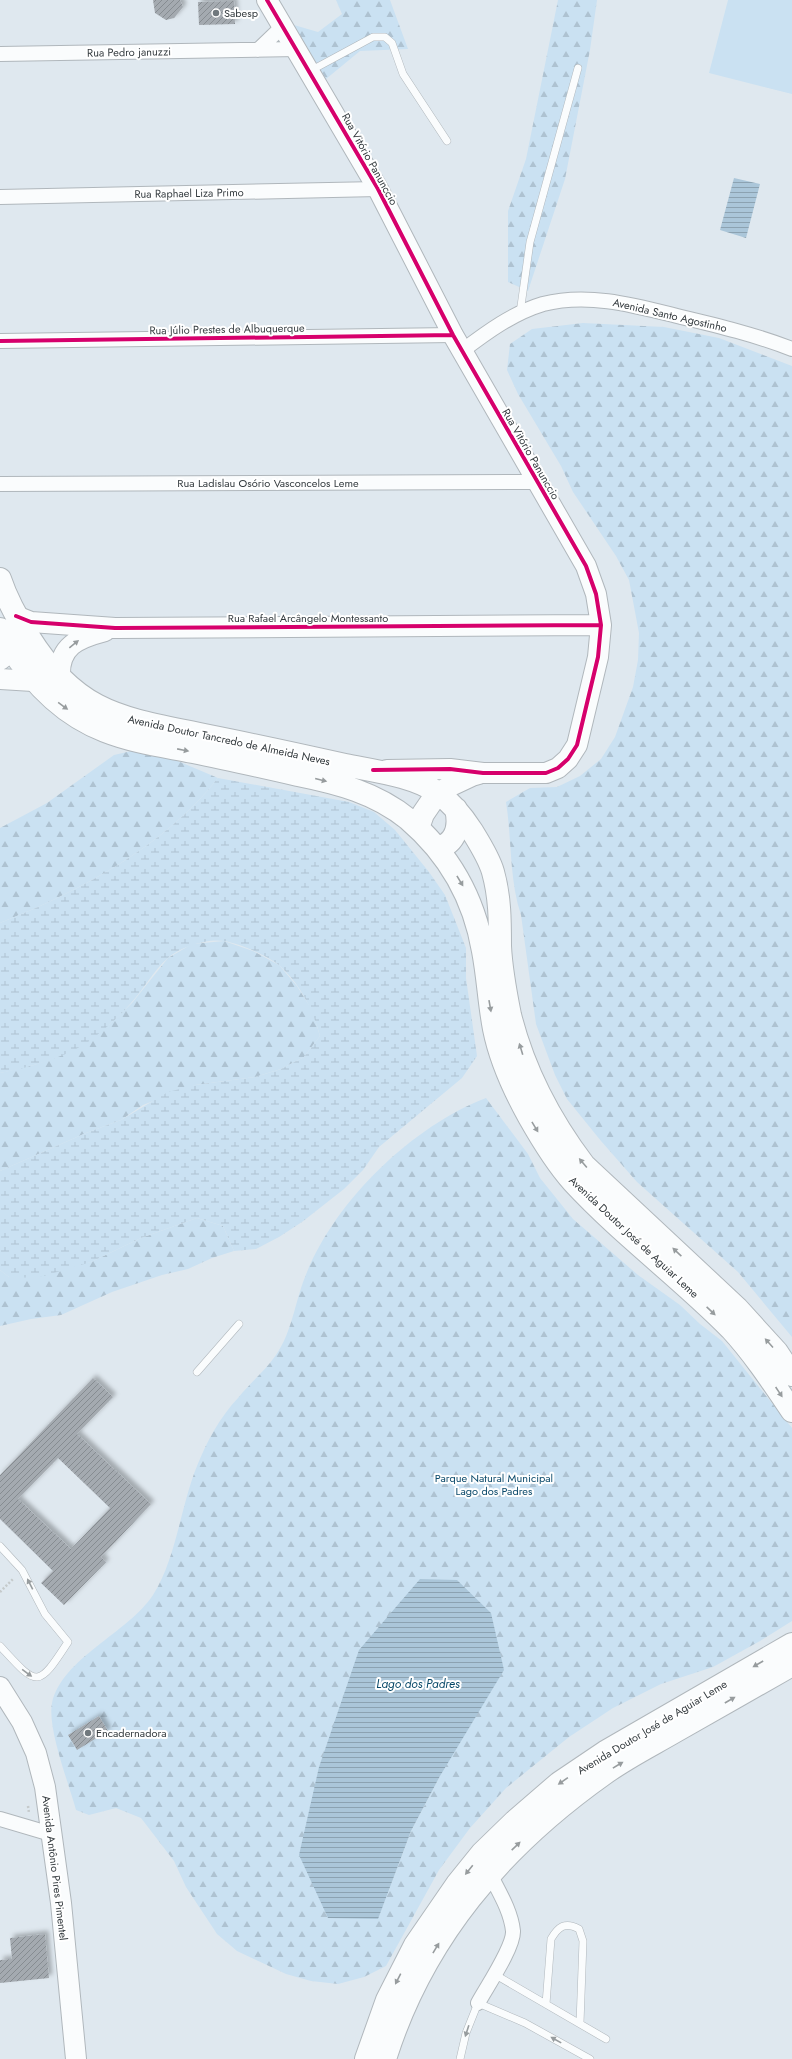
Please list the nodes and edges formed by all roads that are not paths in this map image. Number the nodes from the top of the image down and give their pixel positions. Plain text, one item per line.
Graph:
1 (267, 0) edge
2 (283, 26) junction
3 (297, 49) junction
4 (258, 50) junction
5 (0, 54) edge
6 (578, 68) dead end
7 (309, 71) junction
8 (447, 141) dead end
9 (378, 189) junction
10 (0, 197) edge
11 (520, 313) junction
12 (0, 341) edge
13 (458, 343) junction
14 (792, 349) edge
15 (537, 482) junction
16 (0, 484) edge
17 (0, 579) edge
18 (8, 622) edge
19 (601, 626) junction
20 (115, 628) junction
21 (38, 650) junction
22 (6, 656) edge
23 (60, 678) junction
24 (0, 679) edge
25 (33, 681) junction
26 (373, 770) junction
27 (483, 773) junction
28 (450, 798) junction
29 (418, 828) junction
30 (438, 848) junction
31 (239, 1324) dead end
32 (197, 1372) dead end
33 (792, 1375) edge
34 (792, 1410) edge
35 (0, 1546) edge
36 (792, 1644) edge
37 (0, 1646) edge
38 (792, 1665) edge
39 (0, 1687) edge
40 (0, 1819) edge
41 (51, 1834) junction
42 (490, 1874) junction
43 (494, 1974) junction
44 (478, 2003) junction
45 (546, 2004) junction
46 (580, 2023) junction
47 (606, 2039) dead end
48 (76, 2059) edge
49 (366, 2059) edge
50 (385, 2059) edge
51 (460, 2059) edge
52 (590, 2059) edge

1 - 2 street, Rua Vitório Panunccio
2 - 3 street, Rua Vitório Panunccio
2 - 4 street
3 - 4 street, Rua Pedro januzzi
3 - 7 street, Rua Vitório Panunccio
4 - 5 street, Rua Pedro januzzi
6 - 11 lane
7 - 8 lane
7 - 9 street, Rua Vitório Panunccio
9 - 10 street, Rua Raphael Liza Primo
9 - 13 street, Rua Vitório Panunccio
11 - 13 street, Avenida Santo Agostinho
11 - 14 street, Avenida Santo Agostinho
12 - 13 street, Rua Júlio Prestes de Albuquerque
13 - 15 street, Rua Vitório Panunccio
15 - 16 street, Rua Ladislau Osório Vasconcelos Leme
15 - 19 street, Rua Vitório Panunccio
17 - 18 main road, Avenida Doutor Tancredo de Almeida Neves
18 - 20 street, Rua Rafael Arcângelo Montessanto
18 - 21 main road, Avenida Doutor Tancredo de Almeida Neves
18 - 22 main road, Avenida Doutor Tancredo de Almeida Neves
19 - 20 street, Rua Rafael Arcângelo Montessanto
19 - 27 street, Rua Vitório Panunccio
23 -> 20 street, Rua Rafael Arcângelo Montessanto
21 - 22 street
21 - 23 main road, Avenida Doutor Tancredo de Almeida Neves
22 - 25 main road, Avenida Doutor Tancredo de Almeida Neves
23 - 26 main road, Avenida Doutor Tancredo de Almeida Neves
24 - 25 street
25 -> 29 main road, Avenida Doutor Tancredo de Almeida Neves
26 - 27 street, Rua Vitório Panunccio
26 - 28 main road, Avenida Doutor Tancredo de Almeida Neves
27 - 28 street, Rua Vitório Panunccio
28 - 29 main road
28 - 30 main road
33 -> 28 main road, Avenida Doutor José de Aguiar Leme
29 - 30 main road, Avenida Doutor José de Aguiar Leme
30 -> 34 main road, Avenida Doutor José de Aguiar Leme
31 - 32 lane
37 -> 35 lane
36 -> 49 main road, Avenida Doutor José de Aguiar Leme
42 -> 38 main road, Avenida Doutor José de Aguiar Leme
39 - 41 street, Avenida Antônio Pires Pimentel
40 - 41 street
41 - 48 street, Avenida Antônio Pires Pimentel
42 - 43 street
50 -> 42 main road, Avenida Doutor José de Aguiar Leme
43 - 44 street
43 - 45 lane
44 -> 51 lane
52 -> 44 lane
45 - 46 lane
45 - 46 lane
46 - 47 lane

